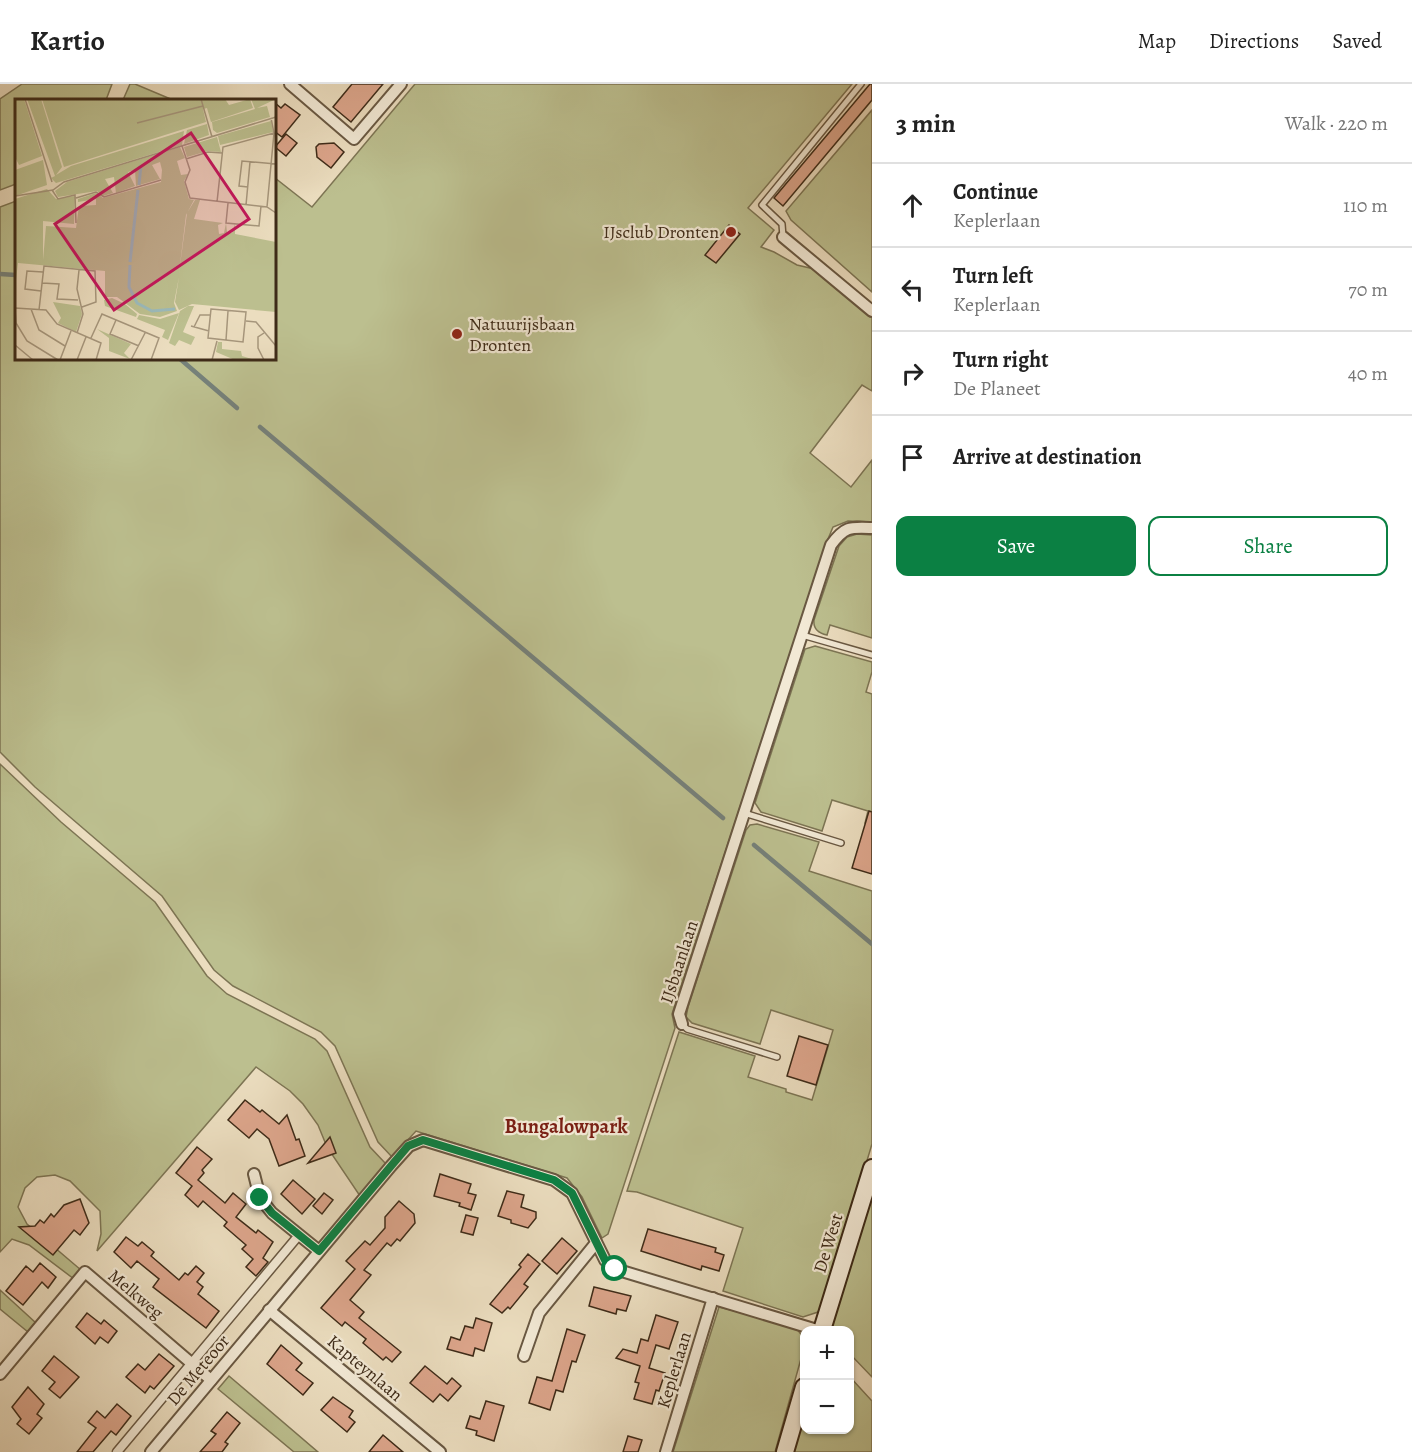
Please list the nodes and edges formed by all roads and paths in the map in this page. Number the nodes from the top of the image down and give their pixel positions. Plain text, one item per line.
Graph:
1 (290, 84) edge
2 (401, 84) edge
3 (861, 84) edge
4 (783, 237) joint
5 (872, 311) edge
6 (872, 528) edge
7 (801, 634) junction
8 (872, 655) edge
9 (744, 813) junction
10 (841, 843) dead end
11 (682, 1024) joint
12 (777, 1057) dead end
13 (872, 1168) edge
14 (254, 1174) dead end
15 (299, 1235) junction
16 (596, 1243) junction
17 (319, 1251) junction
18 (713, 1298) junction
19 (270, 1310) junction
20 (806, 1326) edge
21 (820, 1326) edge
22 (524, 1356) dead end
23 (191, 1363) junction
24 (0, 1374) edge
25 (211, 1380) junction
26 (800, 1401) edge
27 (117, 1452) edge
28 (151, 1452) edge
29 (440, 1452) edge
30 (666, 1452) edge
31 (785, 1452) edge

1 - 2 street
3 - 4 lane
4 - 5 street
6 - 7 street, IJsbaanlaan
7 - 8 lane
7 - 9 street, IJsbaanlaan
9 - 10 lane
9 - 11 street, IJsbaanlaan
11 - 12 lane, IJsbaanlaan
13 - 21 main road, De West
14 - 15 street
15 - 17 street
15 - 23 street
16 - 17 street
16 - 18 street
16 - 22 street
17 - 19 street
18 - 20 street
18 - 30 street, Keplerlaan
19 - 25 street, De Meteoor
19 - 29 street, Kapteynlaan
23 - 24 street, Melkweg
23 - 25 street, Melkweg
23 - 27 street
25 - 28 street, De Meteoor
26 - 31 main road

